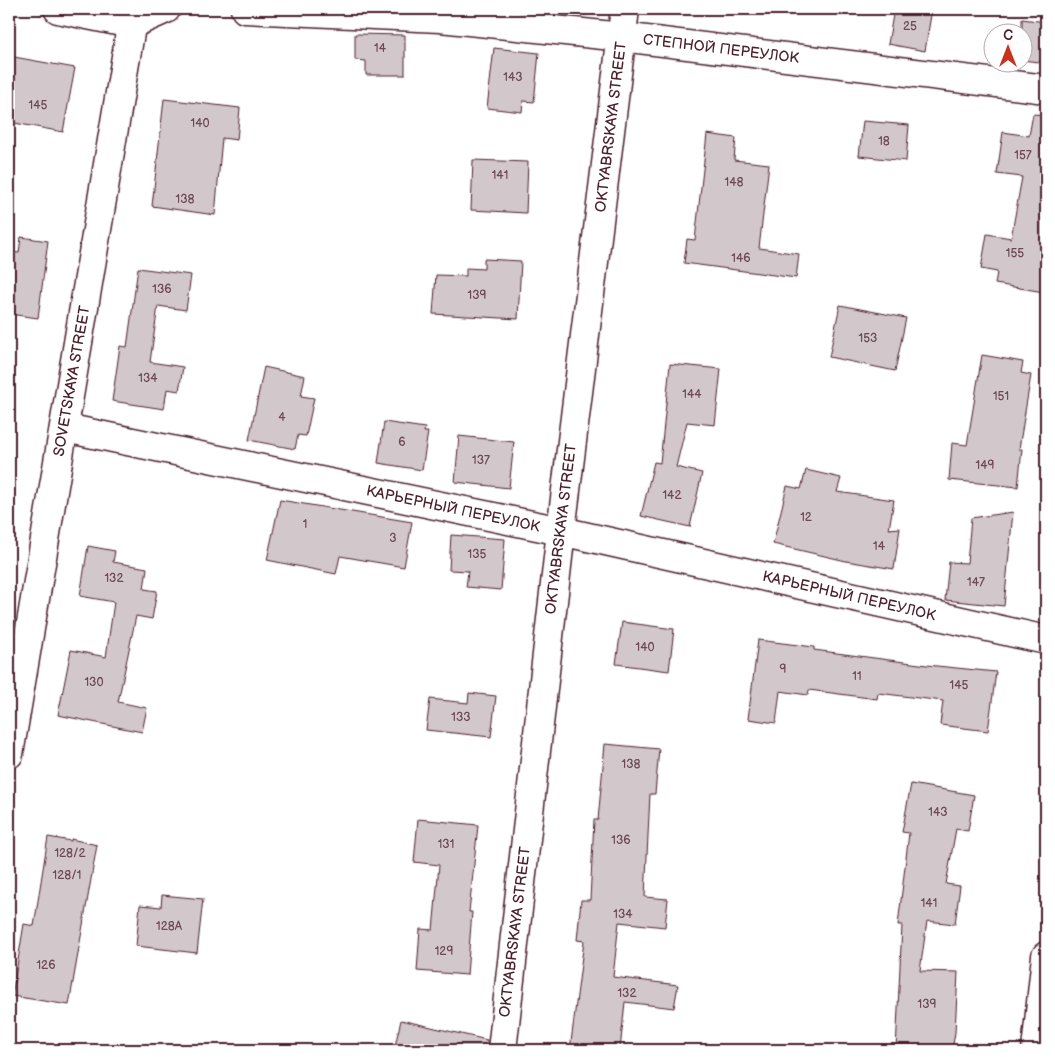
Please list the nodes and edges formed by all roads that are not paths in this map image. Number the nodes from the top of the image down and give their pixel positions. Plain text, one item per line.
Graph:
1 (58, 9) edge
2 (166, 9) edge
3 (245, 9) edge
4 (625, 9) edge
5 (133, 16) edge
6 (622, 37) junction
7 (1046, 89) edge
8 (64, 428) junction
9 (561, 532) junction
10 (1046, 640) edge
11 (9, 754) edge
12 (1046, 956) edge
13 (502, 1050) edge
14 (1036, 1050) edge

1 - 5 street
2 - 5 street
3 - 6 street, СТЕПНОЙ ПЕРЕУЛОК
4 - 6 street, OKTYABRSKAYA STREET
5 - 8 street, SOVETSKAYA STREET
6 - 7 street, СТЕПНОЙ ПЕРЕУЛОК
6 - 9 street, OKTYABRSKAYA STREET
8 - 9 street, КАРЬЕРНЫЙ ПЕРЕУЛОК
8 - 11 street, SOVETSKAYA STREET
9 - 10 street, КАРЬЕРНЫЙ ПЕРЕУЛОК
9 - 13 street, OKTYABRSKAYA STREET
12 - 14 street

